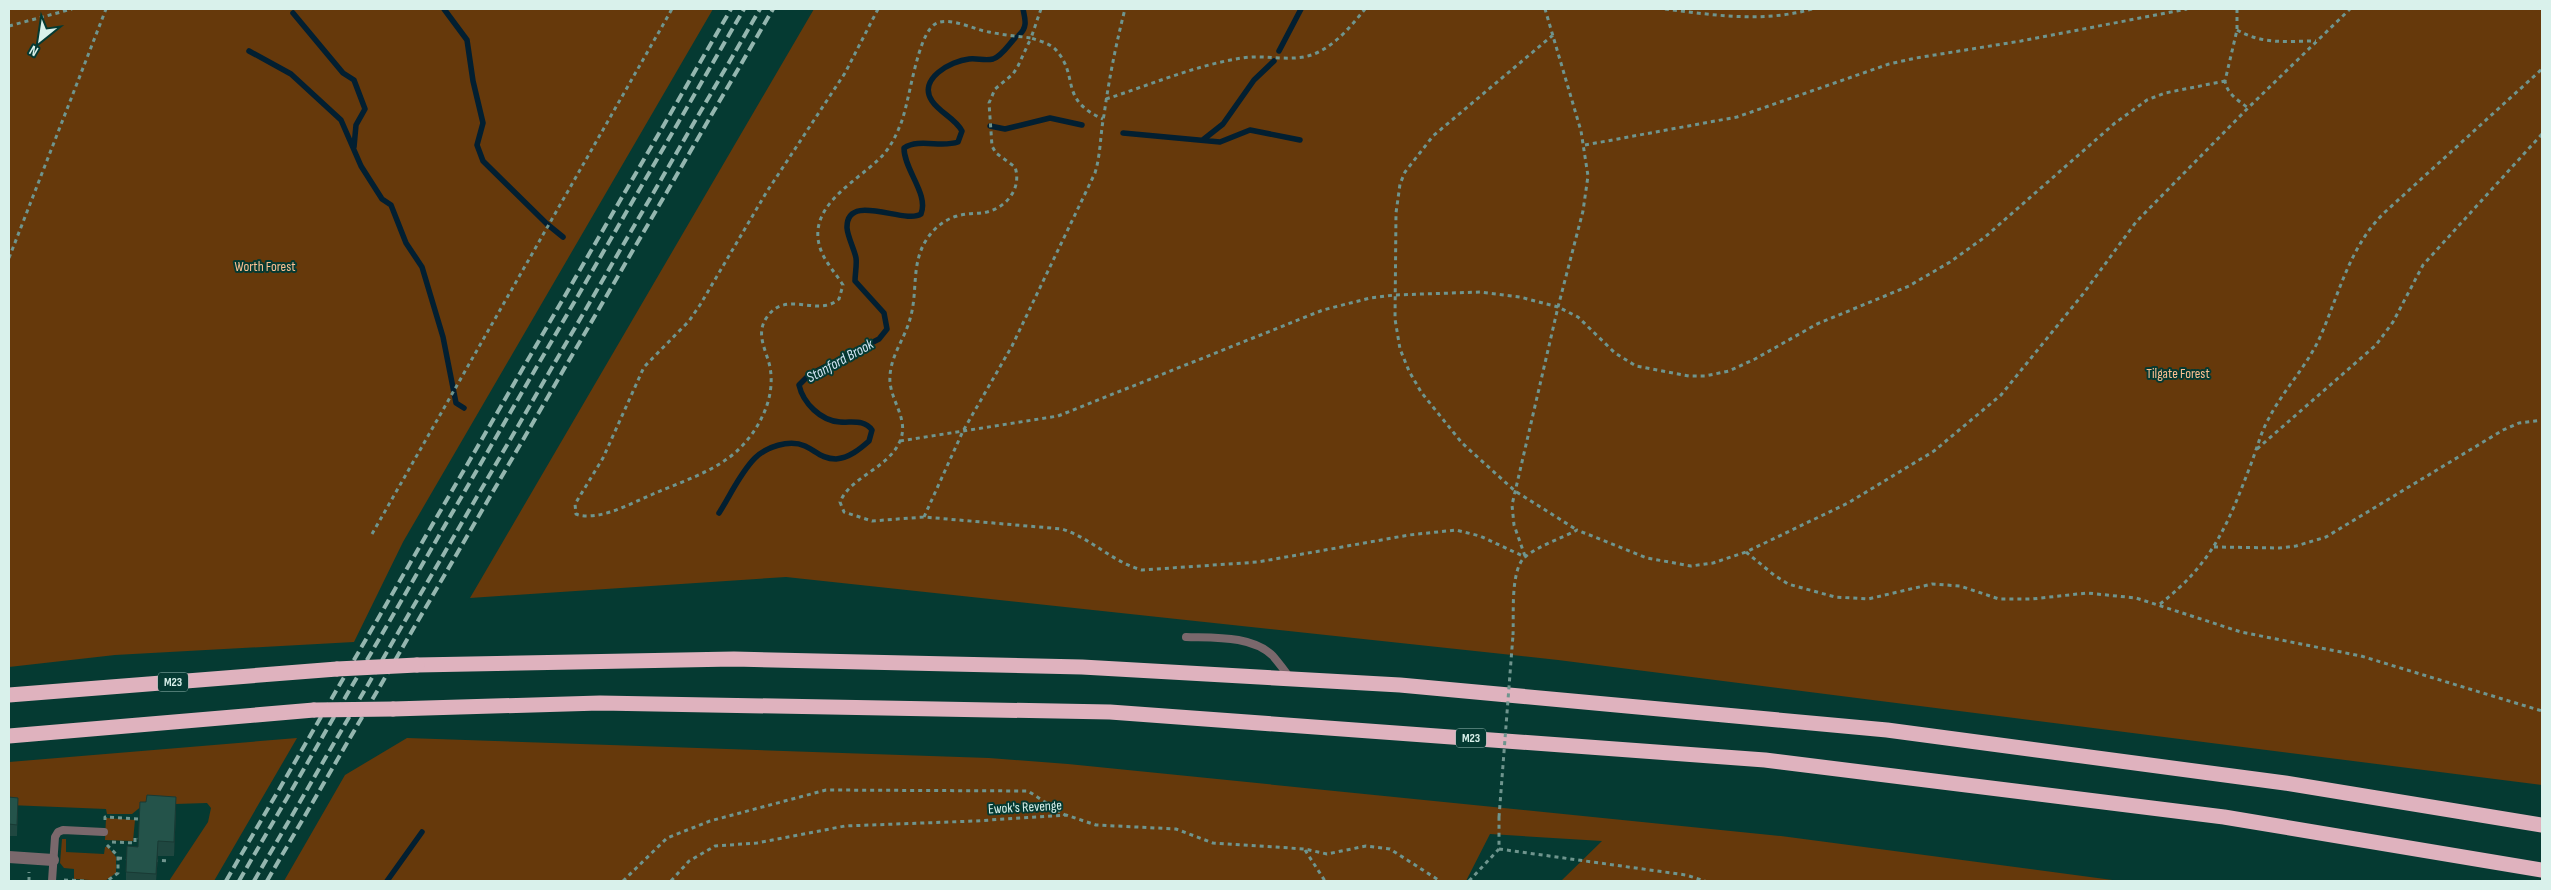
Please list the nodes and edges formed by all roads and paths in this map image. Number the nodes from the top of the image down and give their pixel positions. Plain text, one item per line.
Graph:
1 (72, 9) edge
2 (106, 9) edge
3 (672, 9) edge
4 (878, 9) edge
5 (1041, 9) edge
6 (1125, 9) edge
7 (1365, 9) edge
8 (1546, 9) edge
9 (1664, 9) edge
10 (1812, 9) edge
11 (2188, 9) edge
12 (2237, 9) edge
13 (2350, 9) edge
14 (9, 26) edge
15 (2236, 30) junction
16 (1553, 35) junction
17 (1031, 38) junction
18 (2316, 41) junction
19 (2542, 69) edge
20 (2225, 80) junction
21 (1106, 99) junction
22 (2248, 108) junction
23 (1103, 119) junction
24 (2542, 134) edge
25 (1585, 146) junction
26 (9, 258) edge
27 (1395, 295) junction
28 (1558, 307) junction
29 (2542, 420) edge
30 (963, 431) junction
31 (900, 441) junction
32 (2256, 449) junction
33 (1515, 491) junction
34 (924, 517) junction
35 (1577, 530) junction
36 (372, 534) dead end
37 (2214, 547) junction
38 (1746, 552) junction
39 (1525, 557) junction
40 (2160, 604) junction
41 (1186, 637) dead end
42 (1292, 679) junction
43 (9, 695) edge
44 (2542, 711) edge
45 (9, 736) edge
46 (1066, 815) junction
47 (140, 819) edge
48 (2542, 825) edge
49 (104, 832) joint
50 (139, 838) edge
51 (1305, 849) junction
52 (1499, 849) junction
53 (9, 858) edge
54 (118, 858) junction
55 (138, 859) edge
56 (53, 860) junction
57 (148, 860) edge
58 (168, 861) dead end
59 (2542, 870) edge
60 (52, 880) edge
61 (86, 881) edge
62 (107, 881) edge
63 (623, 881) edge
64 (671, 881) edge
65 (1325, 881) edge
66 (1440, 881) edge
67 (1469, 881) edge
68 (1705, 881) edge

1 - 14 path
2 - 26 path
3 - 36 path
4 - 17 path
5 - 17 path
6 - 21 path
7 - 21 path
8 - 16 path
9 - 10 path
11 - 25 path
12 - 15 path
13 - 18 path
15 - 18 path
15 - 20 path
16 - 25 path
16 - 27 path
17 - 23 path
17 - 31 path
18 - 22 path
19 - 32 path
20 - 22 path
20 - 28 path
21 - 23 path
22 - 38 path
23 - 30 path
24 - 32 path
25 - 28 path
27 - 28 path
27 - 30 path
27 - 33 path
28 - 33 path
29 - 37 path
30 - 31 path
30 - 34 path
31 - 34 path
32 - 37 path
33 - 35 path
33 - 39 path
34 - 39 path
35 - 38 path
35 - 39 path
37 - 40 path
38 - 40 path
39 - 52 path, bridge
40 - 44 path
41 - 42 lane
42 - 43 highway, M23, bridge
42 - 48 highway, M23
45 - 59 highway, M23, bridge
46 - 51 path, Ewok's Revenge
46 - 63 path
46 - 64 path, Ewok's Revenge
47 - 49 path
49 - 56 lane
50 - 54 path
51 - 65 path
51 - 66 path, Ewok's Revenge
52 - 67 path
52 - 68 path
53 - 56 street
54 - 55 path
54 - 62 path
56 - 60 lane
57 - 58 path
60 - 61 path

